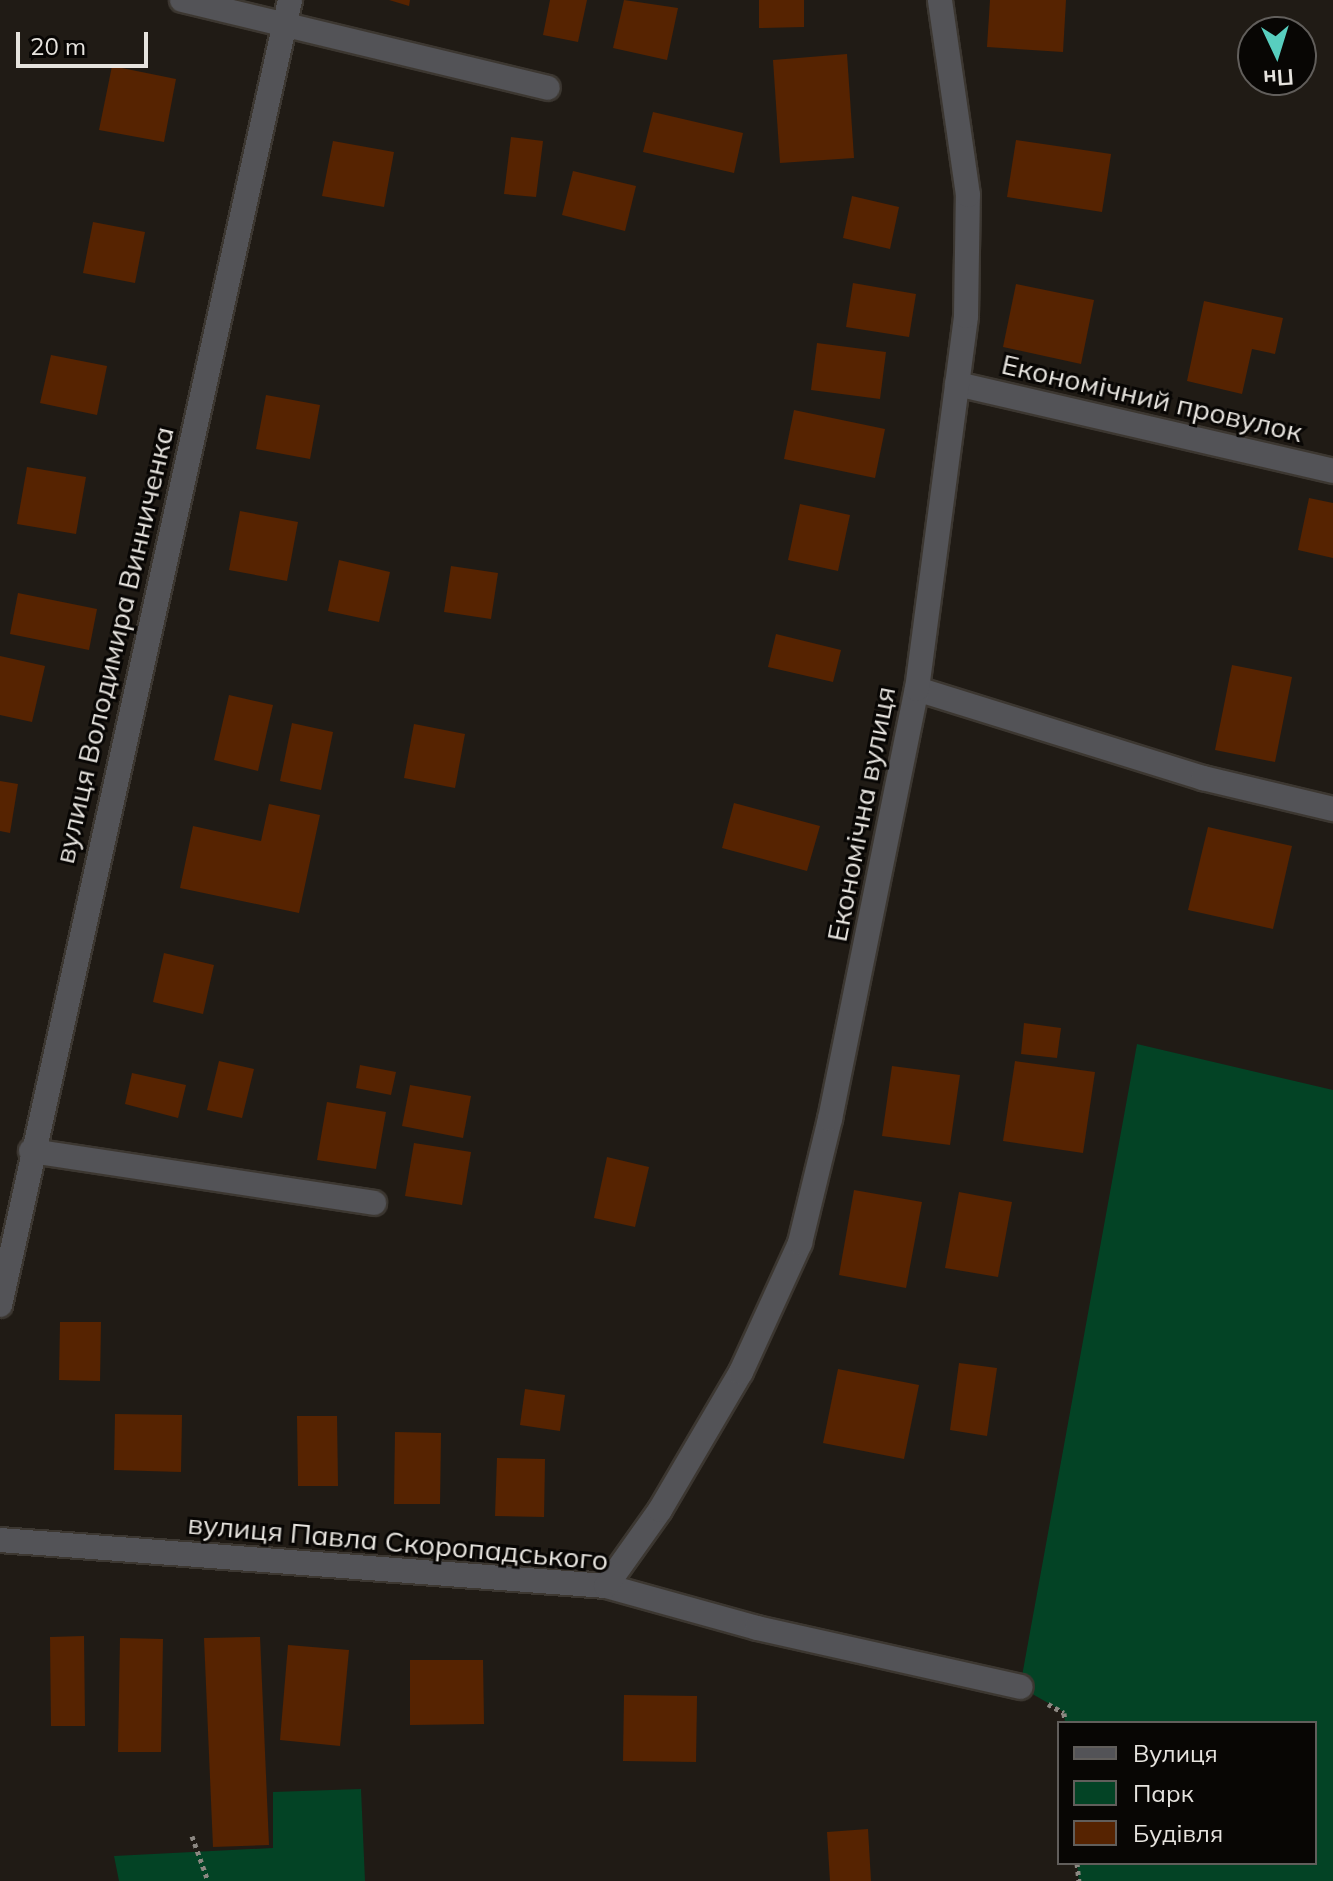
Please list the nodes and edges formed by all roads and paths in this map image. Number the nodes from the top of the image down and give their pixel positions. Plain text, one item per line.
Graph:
1 (182, 0) edge
2 (290, 0) edge
3 (940, 0) edge
4 (285, 24) junction
5 (548, 88) dead end
6 (957, 384) junction
7 (1333, 471) edge
8 (917, 689) junction
9 (1333, 809) edge
10 (31, 1151) junction
11 (374, 1203) dead end
12 (0, 1305) edge
13 (0, 1540) edge
14 (606, 1586) junction
15 (1020, 1687) dead end
16 (192, 1836) dead end
17 (208, 1881) edge

1 - 4 street
2 - 4 street, вулиця Володимира Винниченка
3 - 6 street, Економічна вулиця
4 - 5 street
4 - 10 street, вулиця Володимира Винниченка
6 - 7 street, Економічний провулок
6 - 8 street, Економічна вулиця
8 - 9 street
8 - 14 street, Економічна вулиця
10 - 11 street
10 - 12 street, вулиця Володимира Винниченка
13 - 14 street, вулиця Павла Скоропадського
14 - 15 street, вулиця Павла Скоропадського
16 - 17 path

